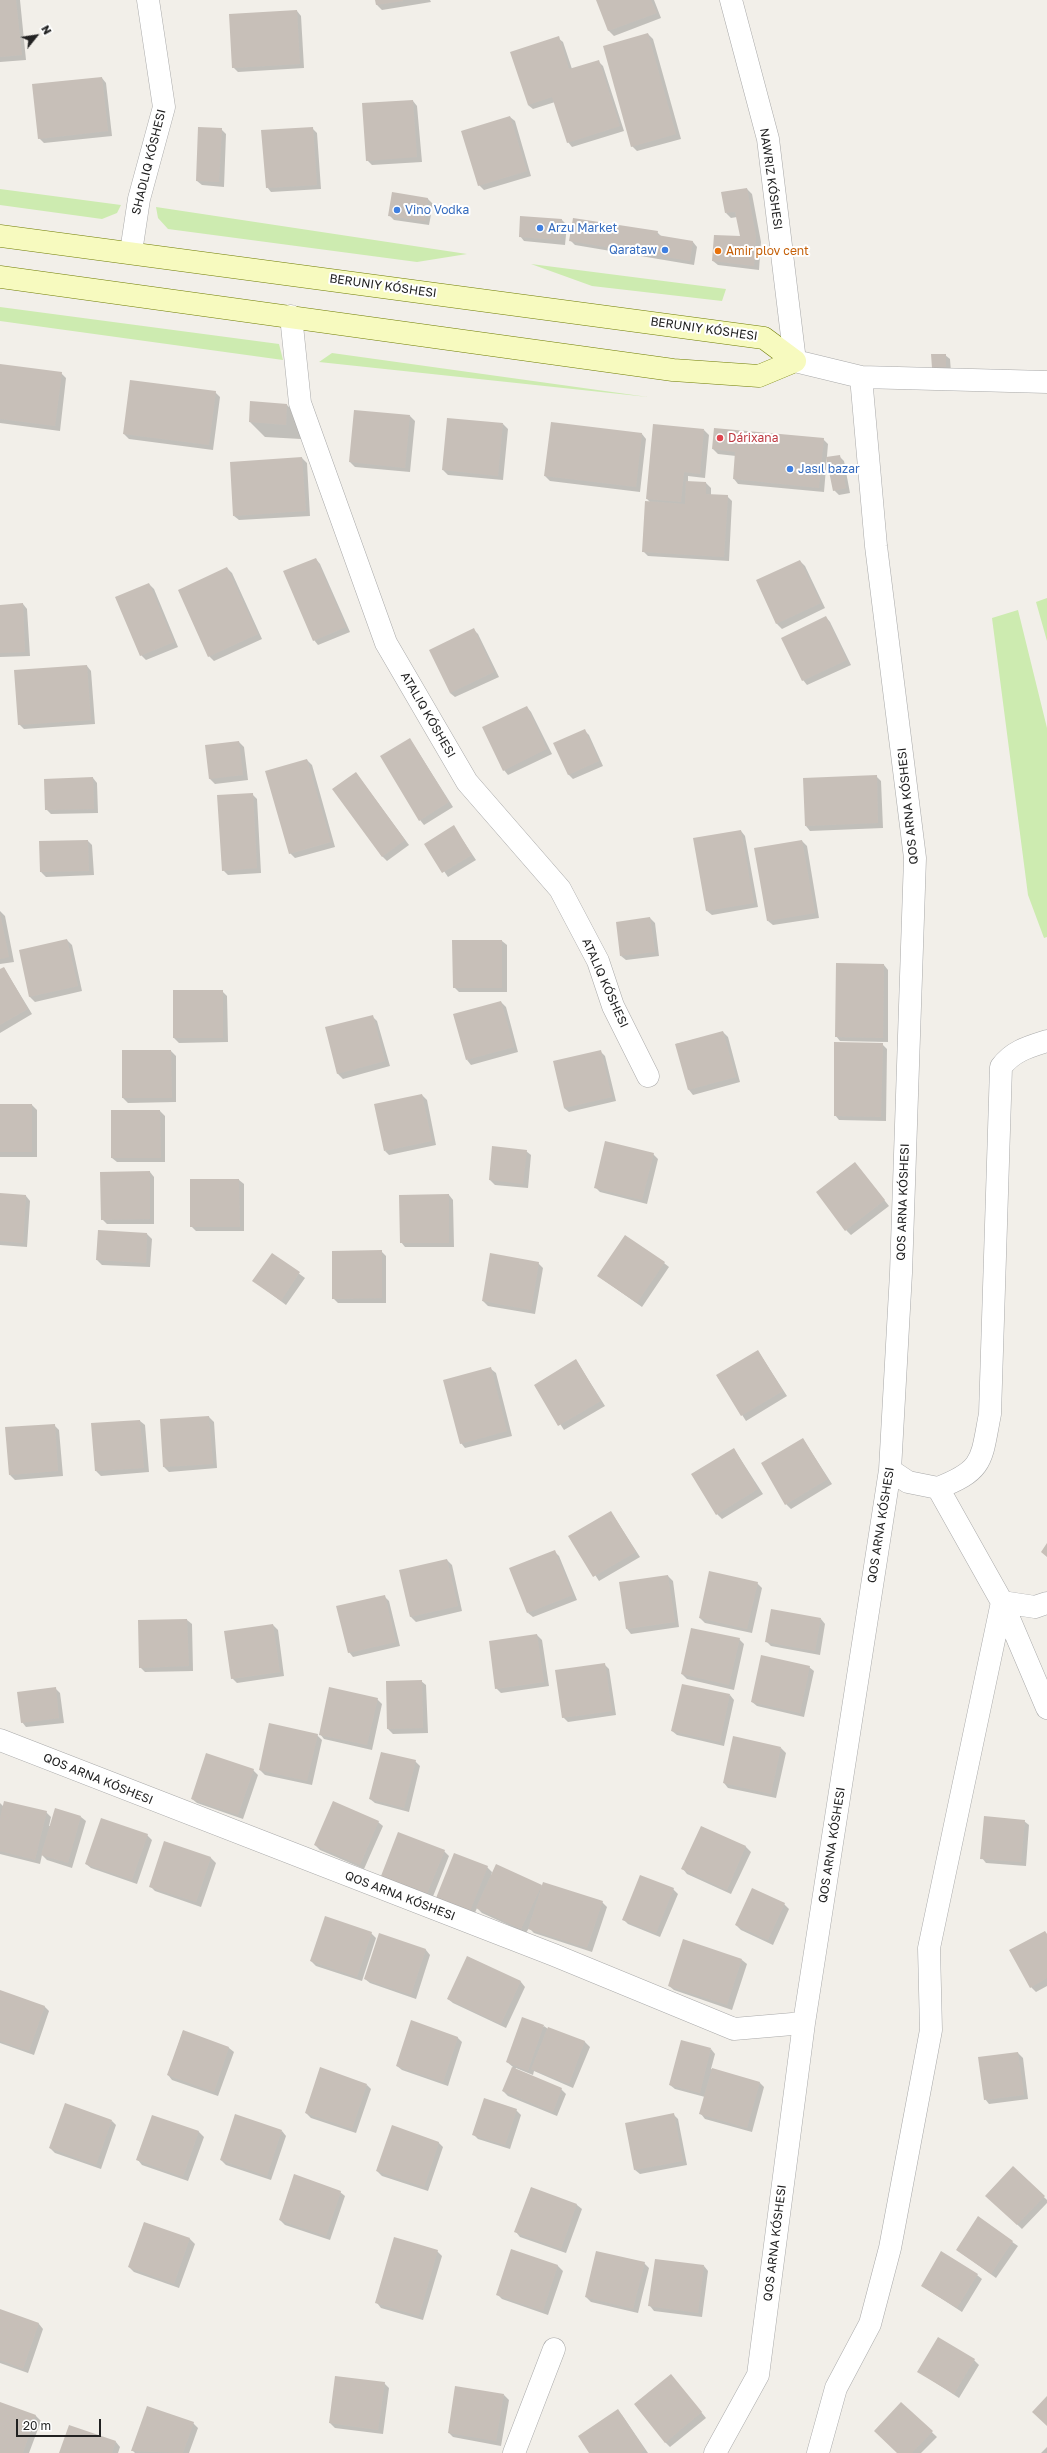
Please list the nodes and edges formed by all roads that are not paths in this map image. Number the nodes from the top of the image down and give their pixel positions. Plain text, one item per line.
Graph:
1 (148, 0) edge
2 (731, 0) edge
3 (0, 236) edge
4 (130, 252) junction
5 (0, 277) edge
6 (291, 316) junction
7 (795, 361) junction
8 (861, 377) junction
9 (1047, 382) edge
10 (1047, 1041) edge
11 (648, 1076) dead end
12 (890, 1470) junction
13 (938, 1488) junction
14 (1002, 1602) junction
15 (1047, 1603) edge
16 (1047, 1708) edge
17 (0, 1740) edge
18 (804, 2023) junction
19 (554, 2349) dead end
20 (514, 2453) edge
21 (715, 2453) edge
22 (818, 2453) edge

1 - 4 street
2 - 7 street
3 - 4 street, BERUNIY KÓSHESI
4 - 7 street, BERUNIY KÓSHESI
5 - 6 street
6 - 7 street
6 - 11 street
7 - 8 street
8 - 9 street
8 - 12 street, QOS ARNA KÓSHESI
10 - 13 street
12 - 13 street
12 - 18 street, QOS ARNA KÓSHESI
13 - 14 street
14 - 15 street
14 - 16 street
14 - 22 street
17 - 18 street, QOS ARNA KÓSHESI
18 - 21 street, QOS ARNA KÓSHESI
19 - 20 street

